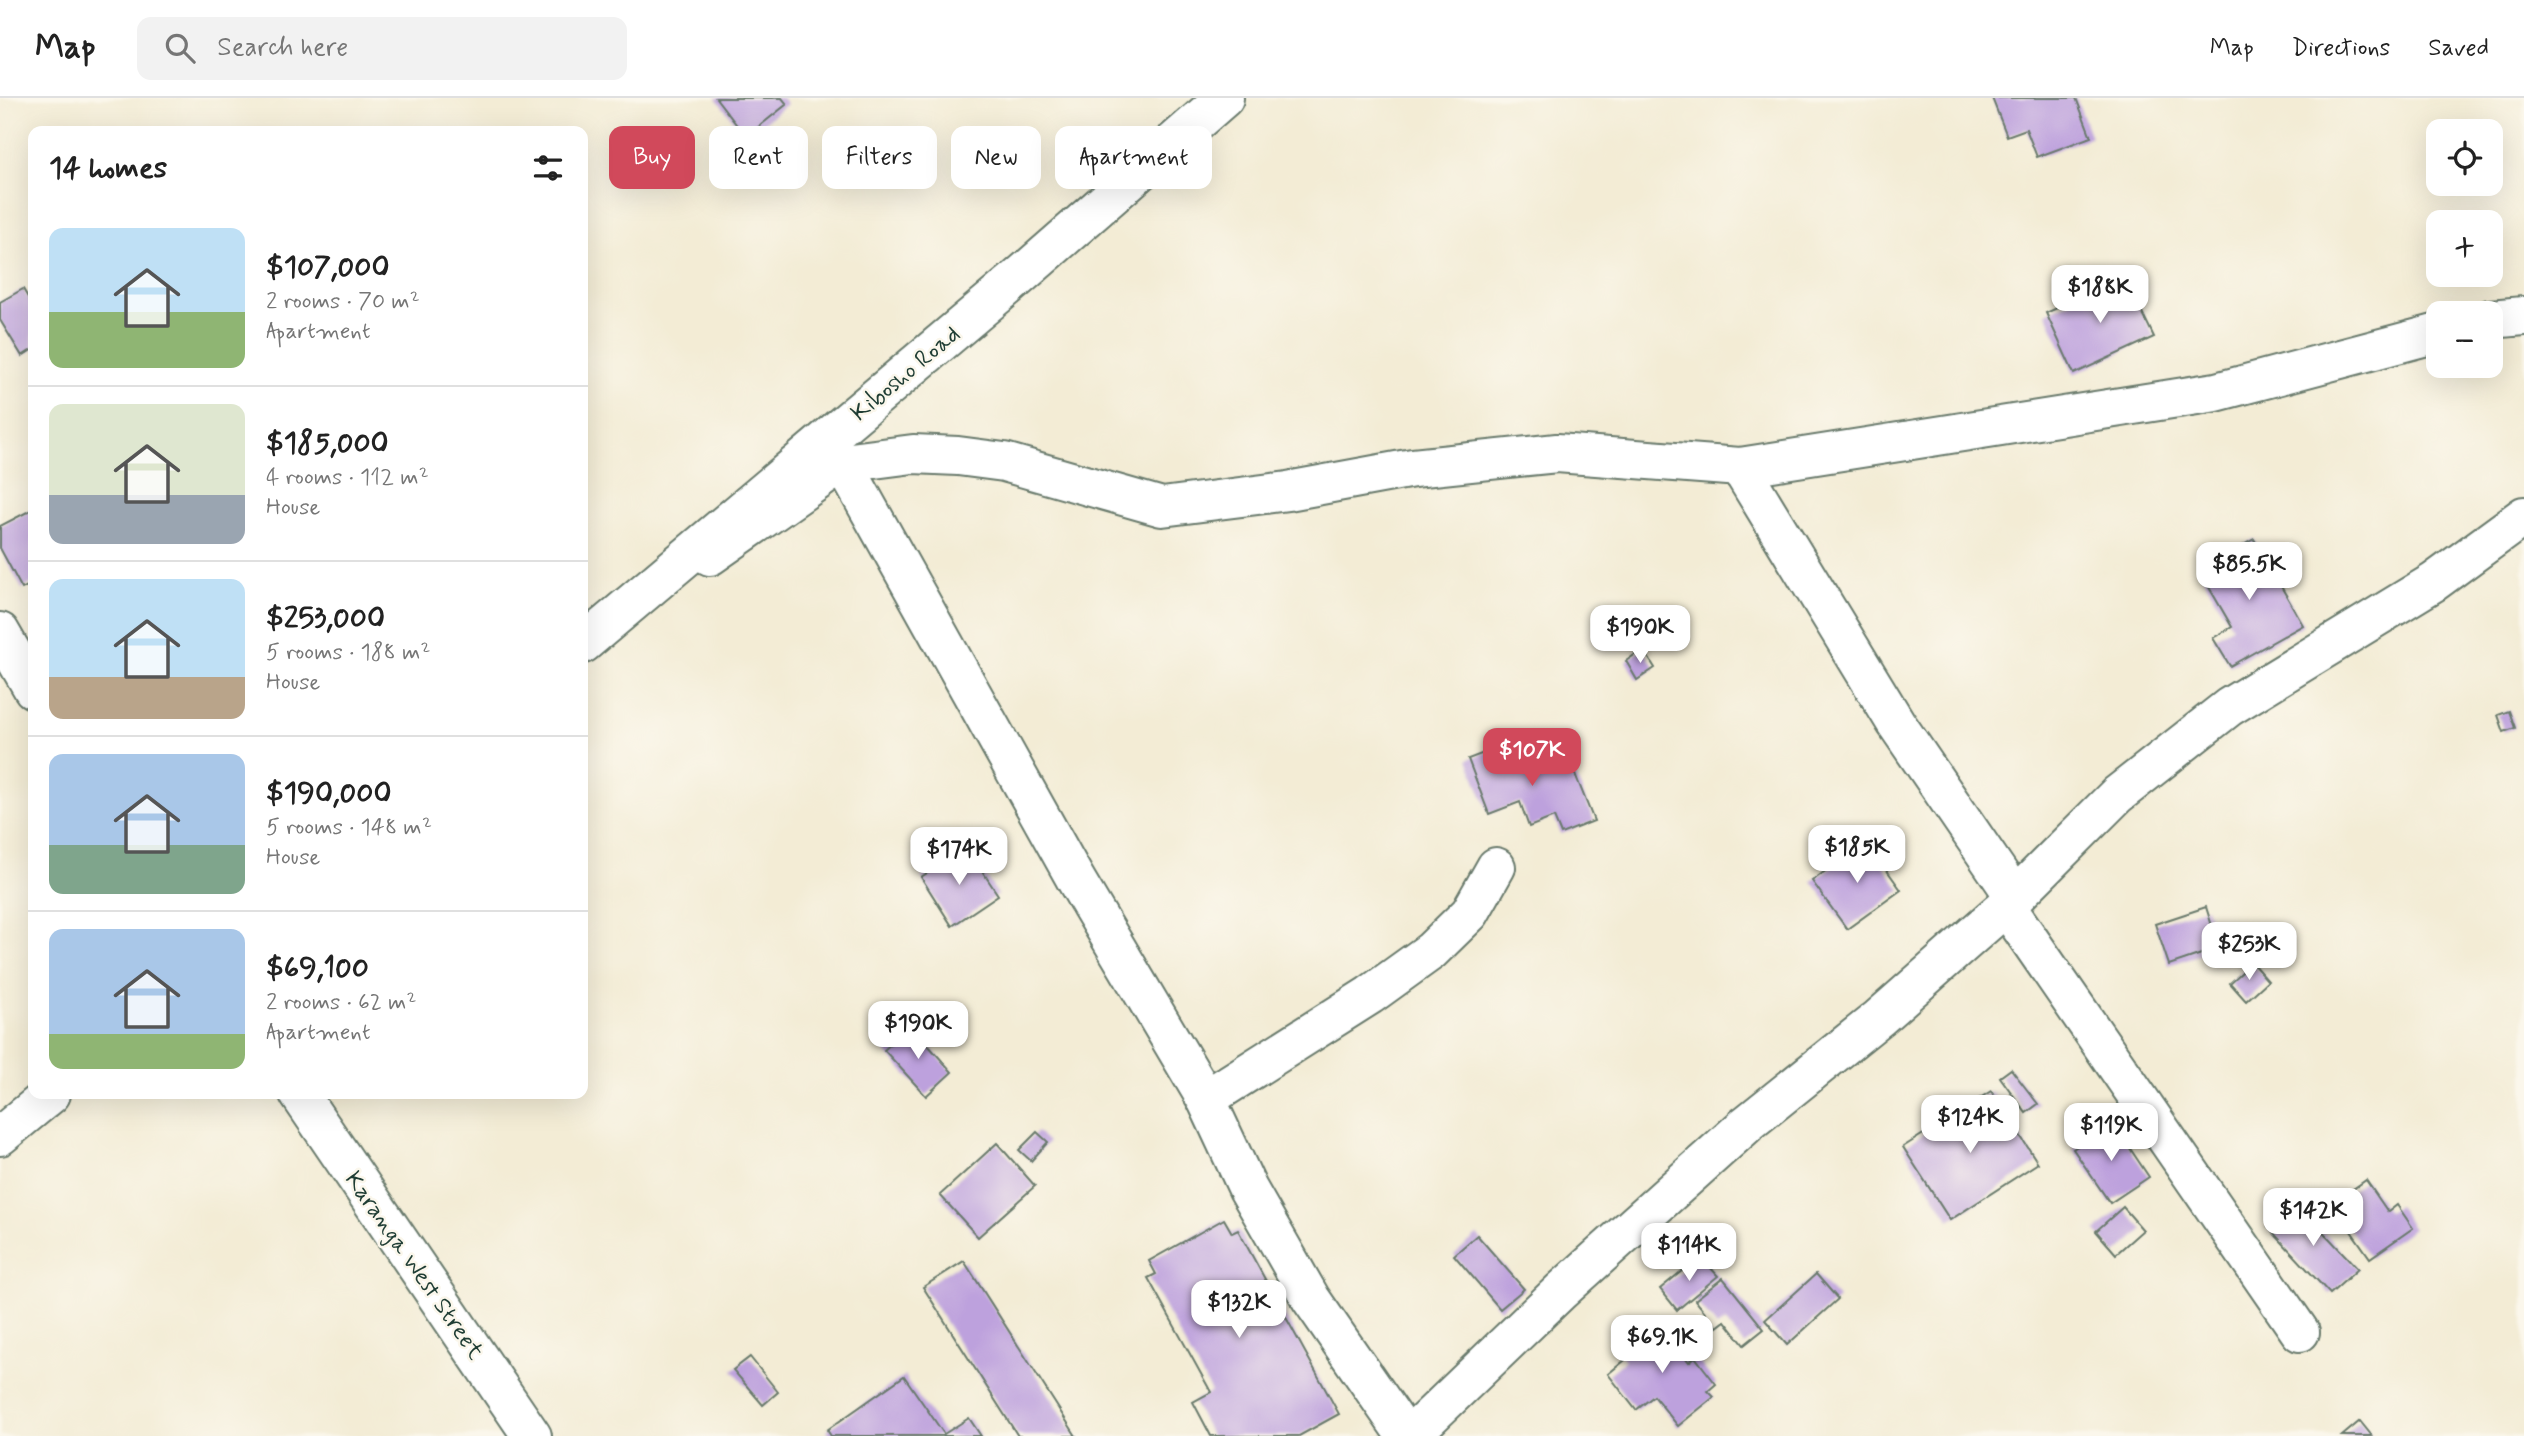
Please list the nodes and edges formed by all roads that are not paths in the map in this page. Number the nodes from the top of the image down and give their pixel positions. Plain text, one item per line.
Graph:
1 (1224, 98) edge
2 (2524, 316) edge
3 (2503, 318) edge
4 (2426, 336) edge
5 (843, 463) junction
6 (1740, 467) junction
7 (2524, 516) edge
8 (0, 632) edge
9 (588, 641) edge
10 (588, 642) edge
11 (28, 680) edge
12 (1496, 867) dead end
13 (2011, 902) junction
14 (1206, 1098) junction
15 (45, 1099) edge
16 (302, 1099) edge
17 (0, 1136) edge
18 (2300, 1332) dead end
19 (1400, 1433) edge
20 (529, 1435) edge

1 - 9 street, Kibosho Road
2 - 3 street
4 - 6 street
5 - 6 street
5 - 10 street
5 - 14 street
6 - 13 street
7 - 13 street
8 - 11 street
12 - 14 street
13 - 18 street
13 - 19 street
14 - 19 street
15 - 17 street
16 - 20 street, Karanga West Street

